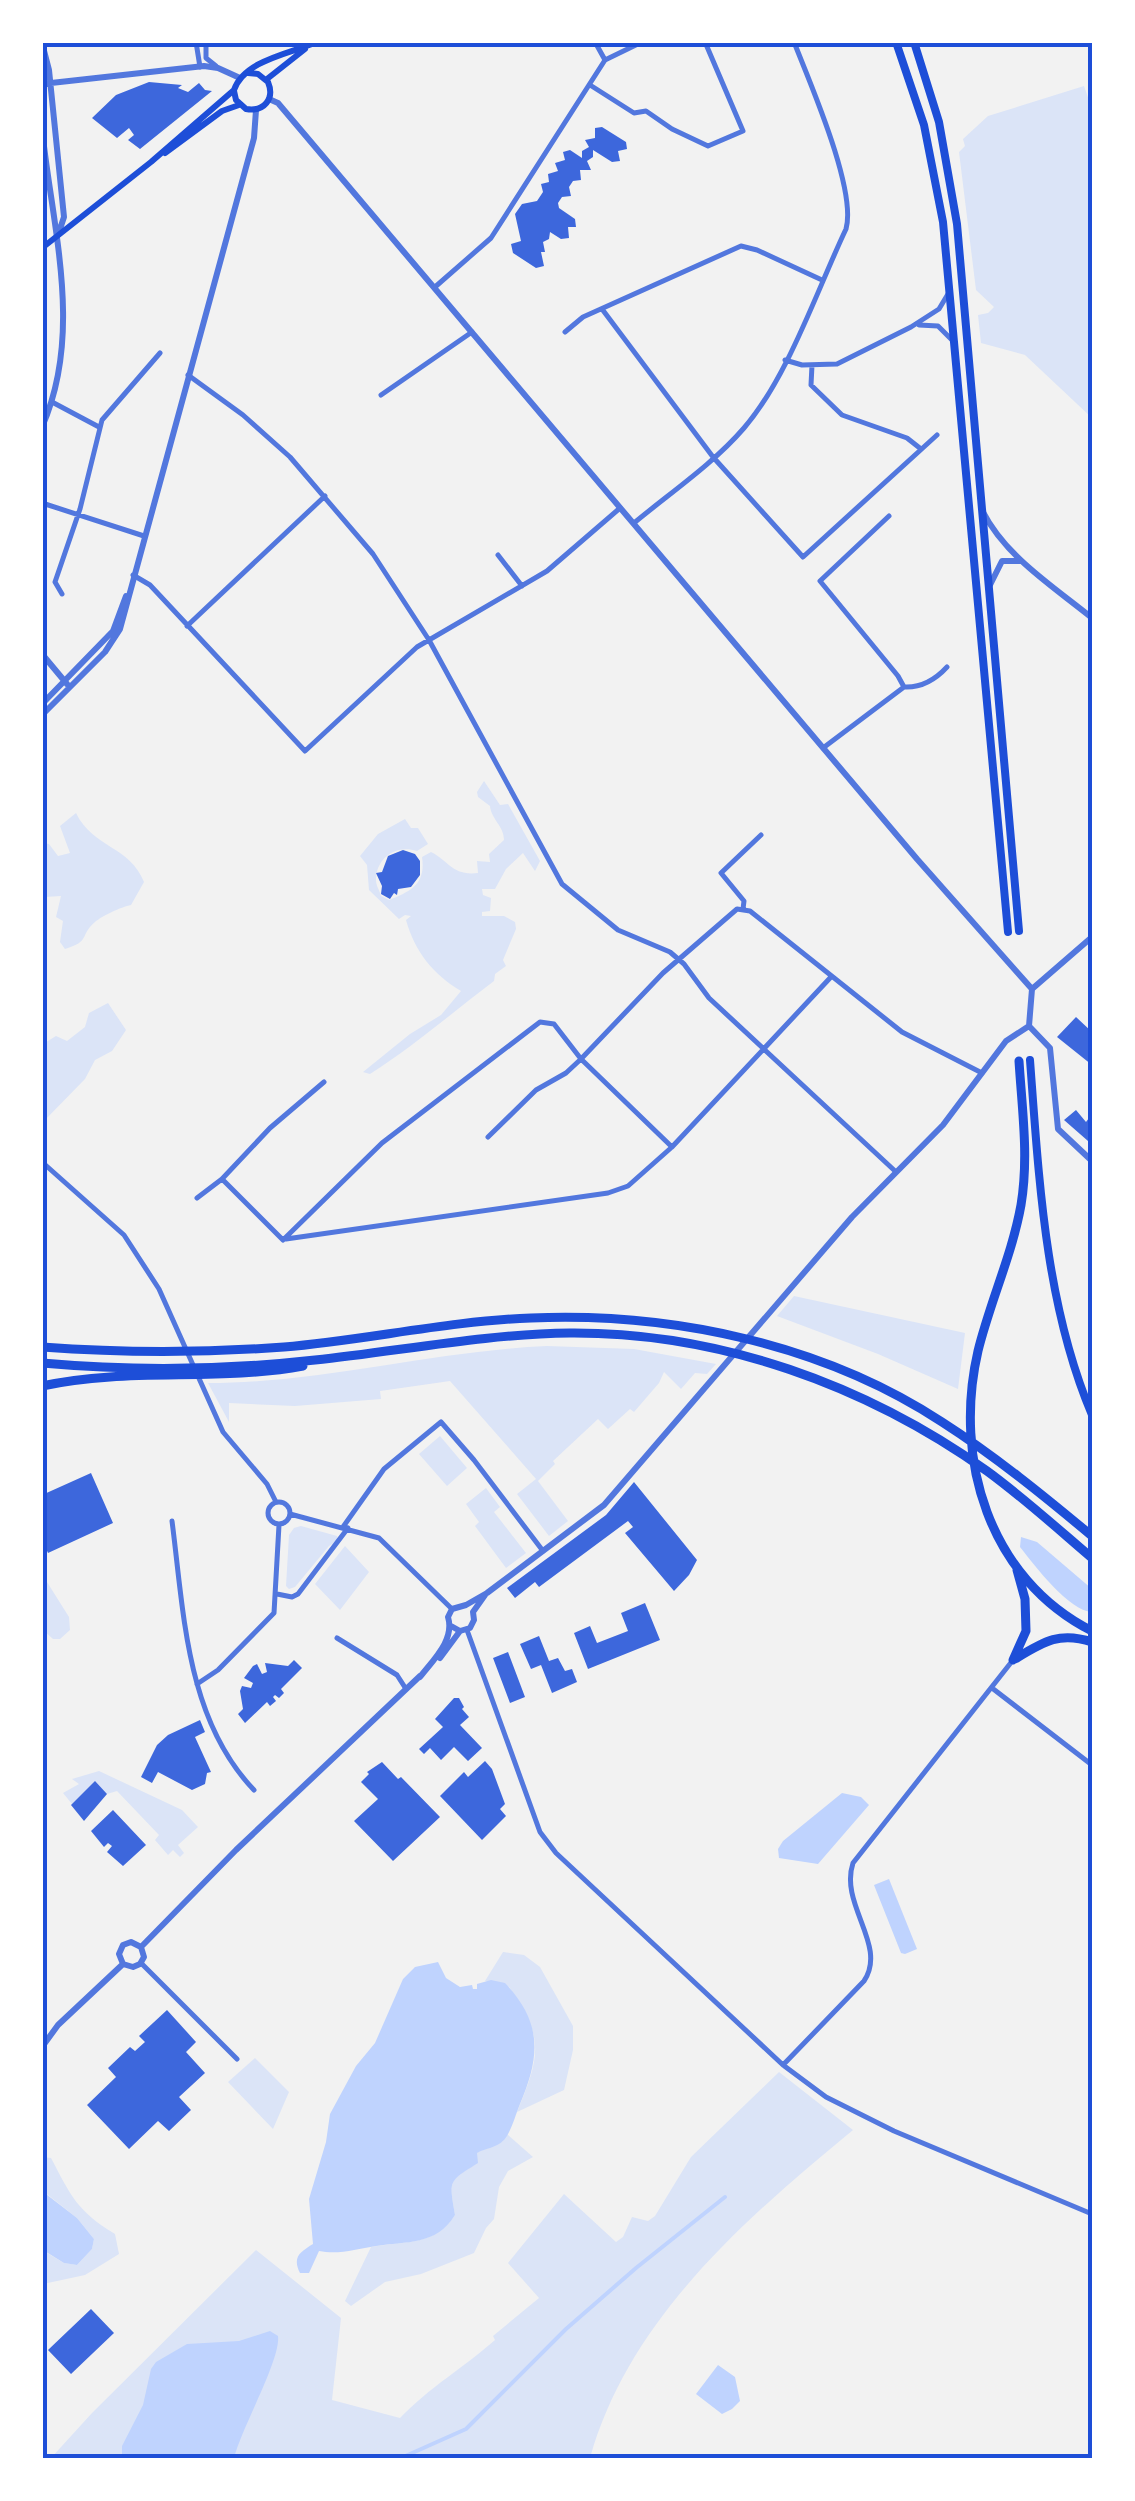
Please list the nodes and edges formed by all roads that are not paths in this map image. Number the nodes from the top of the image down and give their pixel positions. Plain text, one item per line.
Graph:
1 (196, 42) edge
2 (206, 42) edge
3 (594, 42) edge
4 (642, 42) edge
5 (705, 42) edge
6 (794, 42) edge
7 (896, 42) edge
8 (914, 42) edge
9 (42, 43) edge
10 (313, 44) edge
11 (605, 60) junction
12 (200, 66) junction
13 (218, 68) junction
14 (244, 76) junction
15 (267, 80) junction
16 (46, 84) edge
17 (590, 85) junction
18 (234, 90) junction
19 (270, 99) junction
20 (240, 104) junction
21 (256, 110) junction
22 (42, 129) edge
23 (151, 162) junction
24 (57, 237) junction
25 (42, 248) edge
26 (822, 280) junction
27 (434, 288) junction
28 (950, 291) junction
29 (602, 309) junction
30 (911, 327) junction
31 (472, 332) junction
32 (565, 332) dead end
33 (954, 344) junction
34 (160, 353) dead end
35 (786, 360) junction
36 (812, 365) junction
37 (188, 375) junction
38 (381, 395) dead end
39 (52, 402) junction
40 (42, 427) edge
41 (100, 427) junction
42 (937, 435) dead end
43 (920, 450) junction
44 (713, 457) junction
45 (325, 496) junction
46 (42, 503) edge
47 (620, 508) junction
48 (982, 511) junction
49 (77, 514) junction
50 (889, 516) dead end
51 (634, 524) junction
52 (144, 536) junction
53 (498, 555) dead end
54 (1022, 561) junction
55 (133, 575) junction
56 (522, 586) junction
57 (990, 586) junction
58 (62, 594) dead end
59 (1092, 618) edge
60 (188, 626) junction
61 (429, 640) junction
62 (42, 654) edge
63 (947, 667) dead end
64 (67, 685) junction
65 (904, 686) junction
66 (42, 704) edge
67 (42, 715) edge
68 (823, 748) junction
69 (762, 835) dead end
70 (743, 908) junction
71 (1008, 932) dead end
72 (1020, 932) dead end
73 (1092, 937) edge
74 (679, 960) junction
75 (830, 978) junction
76 (1032, 989) junction
77 (1029, 1026) junction
78 (767, 1049) junction
79 (581, 1059) junction
80 (1025, 1060) joint
81 (982, 1073) junction
82 (324, 1082) dead end
83 (488, 1136) dead end
84 (672, 1147) junction
85 (1092, 1160) edge
86 (42, 1162) edge
87 (895, 1172) junction
88 (222, 1179) junction
89 (197, 1198) dead end
90 (282, 1240) junction
91 (42, 1344) edge
92 (42, 1363) edge
93 (190, 1371) junction
94 (42, 1386) edge
95 (1092, 1415) edge
96 (276, 1502) junction
97 (290, 1514) junction
98 (172, 1521) dead end
99 (278, 1525) junction
100 (345, 1528) junction
101 (1092, 1536) edge
102 (543, 1551) junction
103 (1092, 1558) edge
104 (1016, 1567) junction
105 (487, 1593) junction
106 (277, 1594) junction
107 (466, 1606) junction
108 (452, 1608) junction
109 (473, 1612) junction
110 (451, 1626) junction
111 (463, 1630) junction
112 (1092, 1632) edge
113 (338, 1638) dead end
114 (1092, 1642) edge
115 (1012, 1660) junction
116 (420, 1677) junction
117 (196, 1684) junction
118 (991, 1688) junction
119 (406, 1689) junction
120 (1092, 1765) edge
121 (254, 1790) dead end
122 (141, 1947) junction
123 (141, 1963) junction
124 (123, 1964) junction
125 (42, 2047) edge
126 (237, 2059) dead end
127 (783, 2065) junction
128 (1092, 2214) edge

1 - 12 street
2 - 13 street
3 - 11 street
4 - 11 street
5 - 17 street
6 - 26 street
7 - 28 main road
8 - 48 main road
9 - 16 street
10 - 14 main road
10 - 15 main road
11 - 17 street
12 - 13 street
12 - 16 street
13 - 14 street
14 - 15 main road
14 - 18 main road
15 - 19 main road
16 - 24 street
17 - 27 street
18 - 20 main road
18 - 23 main road
19 - 21 main road
19 - 27 street
20 - 21 main road
20 - 23 main road
21 - 37 street
22 - 24 street
23 - 24 main road
24 - 25 main road
24 - 39 street
26 - 29 street
26 - 35 street
27 - 31 street
28 - 30 street
28 - 33 main road
29 - 32 street
29 - 44 street
30 - 33 street
30 - 36 street
31 - 38 street
31 - 47 street
33 - 71 main road
34 - 41 street
35 - 36 street
35 - 44 street
36 - 43 street
37 - 45 street
37 - 52 street
39 - 40 street
39 - 41 street
41 - 49 street
42 - 43 street
43 - 44 street
44 - 51 street
45 - 60 street
45 - 61 street
46 - 49 street
47 - 51 street
47 - 56 street
48 - 54 street
48 - 57 main road
49 - 52 street
49 - 58 street
50 - 65 street
51 - 68 street
52 - 55 street
53 - 56 street
54 - 57 street
54 - 59 street
55 - 60 street
55 - 64 street
56 - 61 street
57 - 72 main road
60 - 61 street
61 - 74 street
62 - 64 street
63 - 65 street
64 - 66 street
64 - 67 street
65 - 68 street
68 - 76 street
69 - 70 street
70 - 74 street
70 - 75 street
73 - 76 street
74 - 78 street
74 - 79 street
75 - 78 street
75 - 81 street
76 - 77 street
77 - 81 street
77 - 85 street
78 - 84 street
78 - 87 street
79 - 83 street
79 - 84 street
79 - 90 street
80 - 95 main road
80 - 104 highway
81 - 87 street
82 - 88 street
84 - 90 street
86 - 96 street
87 - 102 street
88 - 89 street
88 - 90 street
91 - 101 highway
92 - 93 highway
93 - 94 highway
93 - 103 highway
96 - 97 street
96 - 99 street
97 - 99 street
97 - 100 street
98 - 117 street
99 - 106 street
100 - 102 street
100 - 106 street
100 - 108 street
102 - 105 street
104 - 112 highway
104 - 115 highway
105 - 107 street
105 - 109 street
106 - 117 street
107 - 108 street
107 - 109 street
108 - 110 street
109 - 111 street
110 - 111 street
110 - 116 street
111 - 116 street
111 - 127 street
113 - 119 street
114 - 115 highway
115 - 118 street
116 - 119 street
117 - 121 street
118 - 120 street
118 - 127 street
119 - 122 street
122 - 123 street
122 - 124 street
123 - 124 street
123 - 126 street
124 - 125 street
127 - 128 street

